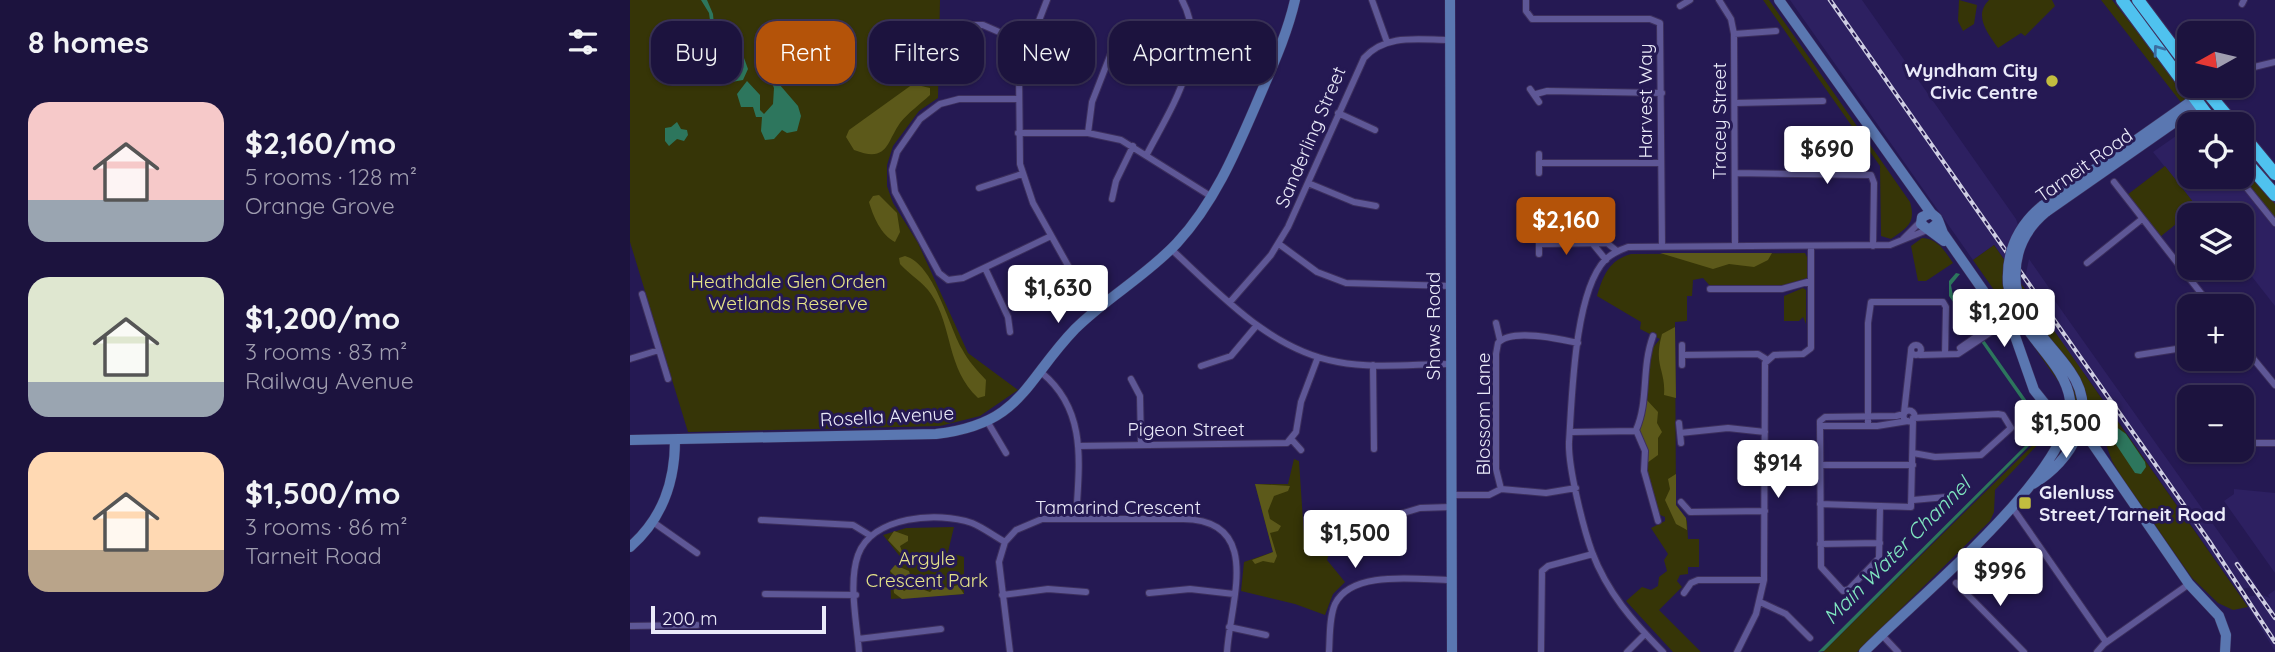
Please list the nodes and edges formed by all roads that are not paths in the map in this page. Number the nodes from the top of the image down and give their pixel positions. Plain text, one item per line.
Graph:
1 (1046, 0) edge
2 (1182, 0) edge
3 (1295, 0) edge
4 (1372, 0) edge
5 (1450, 0) edge
6 (1526, 0) edge
7 (1690, 0) edge
8 (1719, 0) edge
9 (1779, 0) edge
10 (2122, 0) edge
11 (2138, 0) edge
12 (1680, 6) dead end
13 (1038, 21) edge
14 (1776, 31) dead end
15 (1734, 34) junction
16 (1450, 40) junction
17 (1387, 42) junction
18 (2177, 52) edge
19 (1109, 58) edge
20 (2275, 62) edge
21 (2254, 67) edge
22 (1019, 84) edge
23 (1530, 89) dead end
24 (1662, 93) junction
25 (2199, 98) edge
26 (2214, 98) edge
27 (1018, 99) junction
28 (1823, 101) dead end
29 (1736, 103) junction
30 (2196, 103) junction
31 (2204, 112) edge
32 (2225, 112) edge
33 (1338, 113) junction
34 (1375, 130) dead end
35 (1018, 133) junction
36 (1088, 133) junction
37 (1133, 146) junction
38 (2254, 149) edge
39 (1147, 154) junction
40 (1539, 154) dead end
41 (1539, 163) junction
42 (1661, 163) junction
43 (2254, 171) edge
44 (1539, 173) dead end
45 (1735, 173) junction
46 (1900, 173) junction
47 (1022, 174) junction
48 (2275, 174) edge
49 (2114, 182) dead end
50 (1308, 183) junction
51 (979, 188) dead end
52 (2248, 189) edge
53 (2275, 195) edge
54 (1212, 197) junction
55 (1112, 199) dead end
56 (1376, 206) dead end
57 (1934, 216) junction
58 (2142, 219) junction
59 (2275, 223) edge
60 (1924, 225) junction
61 (1539, 235) dead end
62 (1051, 236) junction
63 (1279, 244) junction
64 (1539, 244) junction
65 (1593, 244) junction
66 (1662, 246) junction
67 (1735, 246) junction
68 (1873, 246) junction
69 (1811, 248) junction
70 (1171, 250) junction
71 (1617, 251) junction
72 (1958, 253) junction
73 (1539, 254) dead end
74 (1606, 260) junction
75 (2087, 262) dead end
76 (985, 268) junction
77 (1811, 281) junction
78 (2012, 285) junction
79 (1451, 286) junction
80 (1710, 289) dead end
81 (2201, 294) edge
82 (1230, 302) junction
83 (634, 304) dead end
84 (1094, 312) junction
85 (2005, 320) junction
86 (1496, 323) dead end
87 (1257, 325) junction
88 (1010, 332) dead end
89 (1653, 336) dead end
90 (1500, 340) junction
91 (1578, 343) junction
92 (1682, 345) dead end
93 (2177, 349) edge
94 (659, 350) junction
95 (1947, 354) junction
96 (1682, 355) junction
97 (2138, 355) dead end
98 (1318, 357) junction
99 (630, 359) edge
100 (1766, 359) junction
101 (2254, 360) edge
102 (1451, 364) junction
103 (1373, 365) junction
104 (1682, 365) dead end
105 (1201, 366) dead end
106 (1040, 375) junction
107 (668, 379) dead end
108 (1131, 379) dead end
109 (2275, 385) edge
110 (1908, 402) junction
111 (1904, 413) junction
112 (1868, 417) junction
113 (1912, 417) junction
114 (988, 421) junction
115 (2068, 422) junction
116 (1679, 423) dead end
117 (1820, 426) junction
118 (1868, 426) junction
119 (1636, 431) junction
120 (2081, 431) junction
121 (1574, 432) junction
122 (1765, 432) junction
123 (1680, 433) junction
124 (630, 440) edge
125 (675, 440) junction
126 (1292, 440) junction
127 (1681, 443) dead end
128 (2254, 443) edge
129 (2275, 443) edge
130 (1078, 446) junction
131 (1141, 446) junction
132 (1374, 449) dead end
133 (1301, 450) dead end
134 (1006, 453) dead end
135 (1913, 453) junction
136 (1820, 465) junction
137 (1913, 465) junction
138 (2033, 484) junction
139 (1576, 488) junction
140 (1501, 489) junction
141 (1451, 495) junction
142 (1957, 496) dead end
143 (1681, 502) dead end
144 (1912, 503) junction
145 (1820, 504) junction
146 (1451, 507) junction
147 (2012, 507) junction
148 (1880, 508) junction
149 (1765, 511) junction
150 (1338, 516) dead end
151 (1079, 519) junction
152 (761, 520) dead end
153 (1658, 521) dead end
154 (653, 522) junction
155 (870, 536) junction
156 (1005, 542) junction
157 (1821, 544) junction
158 (1880, 544) junction
159 (630, 547) edge
160 (697, 553) dead end
161 (1592, 554) junction
162 (1451, 580) junction
163 (1764, 580) junction
164 (1956, 583) dead end
165 (2189, 583) junction
166 (1086, 592) dead end
167 (1149, 593) dead end
168 (1684, 593) dead end
169 (765, 594) dead end
170 (1234, 594) junction
171 (856, 595) junction
172 (1002, 595) junction
173 (1760, 602) junction
174 (697, 625) dead end
175 (630, 626) edge
176 (1229, 627) junction
177 (941, 629) dead end
178 (1645, 634) junction
179 (1881, 634) junction
180 (1266, 635) dead end
181 (858, 639) junction
182 (1810, 639) dead end
183 (2106, 642) junction
184 (859, 652) edge
185 (1010, 652) edge
186 (1227, 652) edge
187 (1329, 652) edge
188 (1452, 652) edge
189 (1541, 652) edge
190 (1627, 652) edge
191 (1662, 652) edge
192 (1737, 652) edge
193 (1864, 652) edge
194 (1898, 652) edge
195 (2024, 652) edge
196 (2097, 652) edge
197 (2225, 652) edge

1 - 13 street
2 - 39 street
3 - 54 street, Rosella Avenue
4 - 17 street
5 - 16 street, Shaws Road
6 - 24 street, Harvest Way
7 - 12 street
8 - 15 street, Tracey Street
9 - 46 street
30 -> 10 highway
11 - 18 highway
14 - 15 street
15 - 29 street, Tracey Street
16 - 17 street
16 - 79 street, Shaws Road
17 - 33 street, Sanderling Street
19 - 36 street
20 - 21 street
22 - 27 street
23 - 24 street
24 - 42 street, Harvest Way
25 - 30 highway
26 - 32 highway
27 - 35 street
27 - 76 street
28 - 29 street
29 - 45 street, Tracey Street
30 - 31 highway
30 - 78 street, Tarneit Road, bridge
33 - 34 street
33 - 50 street, Sanderling Street
35 - 36 street
35 - 47 street
36 - 37 street
37 - 39 street
37 - 55 street
38 - 48 highway
39 - 54 street
40 - 41 street
41 - 42 street
41 - 44 street
42 - 66 street, Harvest Way
43 - 53 highway
45 - 67 street, Tracey Street
45 - 68 street
46 - 57 street
46 - 60 street
47 - 51 street
47 - 62 street
49 - 58 street
50 - 56 street
50 - 63 street, Sanderling Street
52 - 59 street
54 - 70 street, Rosella Avenue
57 - 60 street
57 - 60 street
57 - 72 street
58 - 75 street
58 - 81 street
60 - 68 street
60 - 72 street
61 - 64 street
62 - 76 street
62 - 84 street
63 - 79 street
63 - 82 street, Sanderling Street
64 - 65 street
64 - 73 street
65 - 71 street
65 - 74 street
66 - 67 street
66 - 71 street
67 - 69 street
68 - 69 street
69 - 77 street
70 - 82 street
70 - 84 street, Rosella Avenue
71 - 74 street
72 - 85 street
74 - 91 street
76 - 88 street
77 - 80 street
77 - 100 street
78 - 115 street, Tarneit Road
78 - 120 street, Tarneit Road
79 - 102 street, Shaws Road
82 - 87 street
83 - 94 street
84 - 106 street, Rosella Avenue
85 - 95 street
85 - 115 street
86 - 90 street, Blossom Lane
87 - 98 street
87 - 105 street
89 - 119 street
90 - 91 street, Blossom Lane
90 - 140 street, Blossom Lane
91 - 121 street
92 - 96 street
93 - 97 street
94 - 99 street
94 - 107 street
95 - 110 street
95 - 112 street
96 - 100 street
96 - 104 street
98 - 103 street
98 - 126 street
100 - 122 street
101 - 109 street
102 - 103 street
102 - 141 street, Shaws Road
103 - 132 street
106 - 114 street, Rosella Avenue
106 - 130 street
108 - 131 street
110 - 111 street
110 - 113 street
111 - 112 street
111 - 113 street
112 - 117 street
112 - 118 street
113 - 118 street
113 - 135 street
113 - 135 street
114 - 125 street, Rosella Avenue
114 - 134 street
115 - 120 street
115 - 138 street, Tarneit Road
116 - 123 street
117 - 118 street
117 - 136 street
119 - 121 street
119 - 153 street
120 - 138 street, Tarneit Road
120 - 165 street
121 - 139 street
122 - 123 street
122 - 149 street
123 - 127 street
124 - 125 street, Rosella Avenue
125 - 154 street
126 - 131 street, Pigeon Street
126 - 133 street
128 - 129 street
130 - 131 street, Pigeon Street
130 - 151 street
135 - 137 street
136 - 137 street
136 - 145 street
137 - 144 street
138 - 147 street, Tarneit Road
139 - 140 street, Blossom Lane
139 - 161 street
140 - 141 street, Blossom Lane
141 - 146 street, Shaws Road
142 - 144 street
143 - 149 street
144 - 148 street
145 - 148 street
145 - 157 street
146 - 150 street
146 - 162 street, Shaws Road
147 - 179 street, Tarneit Road
147 - 183 street
148 - 158 street
149 - 163 street
151 - 156 street, Tamarind Crescent
151 - 170 street, Tamarind Crescent
152 - 155 street
154 - 159 street
154 - 160 street
155 - 156 street
155 - 171 street
156 - 172 street
157 - 158 street
157 - 158 street
161 - 178 street
161 - 189 street
162 - 187 street
162 - 188 street, Shaws Road
163 - 168 street
163 - 173 street
164 - 195 street
165 - 183 street
165 - 197 street
166 - 172 street
167 - 170 street
169 - 171 street
170 - 176 street, Tamarind Crescent
171 - 181 street
172 - 185 street
173 - 182 street
173 - 192 street
174 - 175 street
176 - 180 street
176 - 186 street, Tamarind Crescent
177 - 181 street
178 - 190 street
178 - 191 street
179 - 193 street, Tarneit Road
179 - 194 street
181 - 184 street
183 - 196 street

